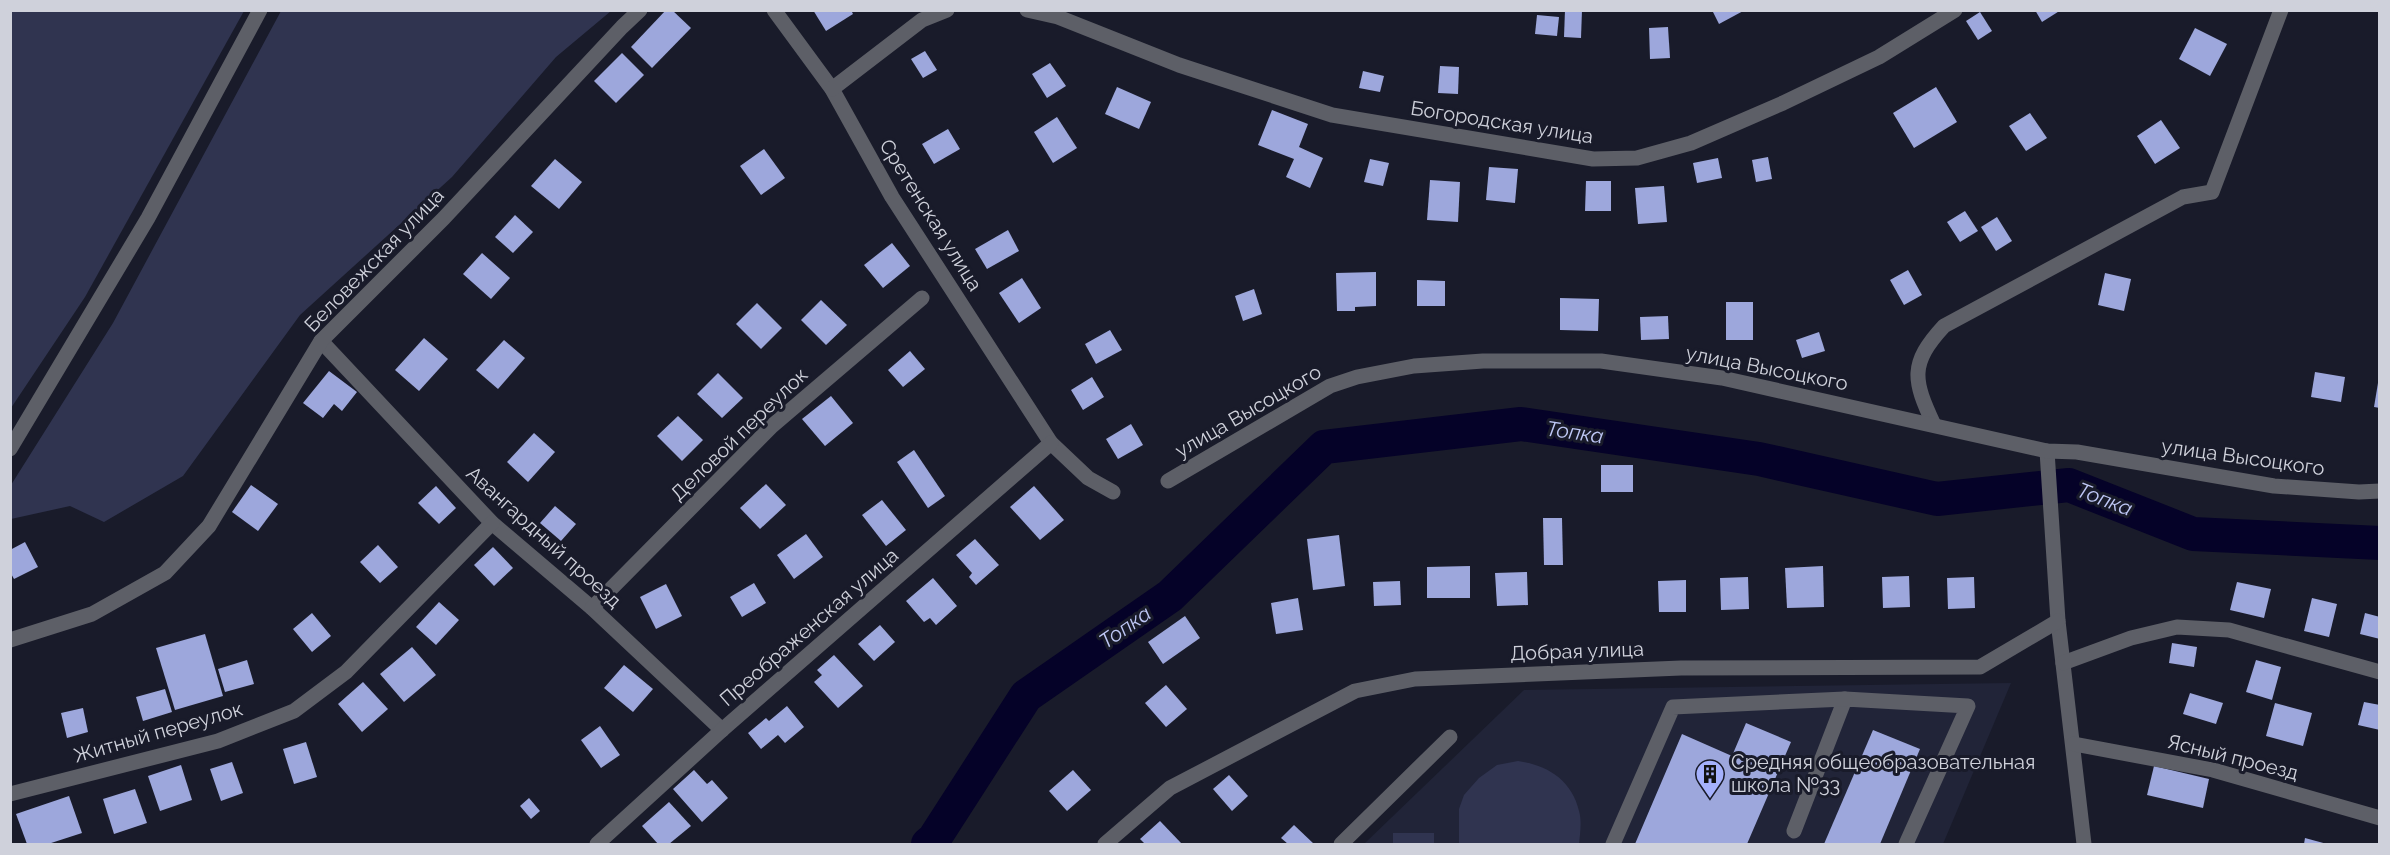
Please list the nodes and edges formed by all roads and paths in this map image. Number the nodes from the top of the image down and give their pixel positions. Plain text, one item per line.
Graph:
1 (260, 10) edge
2 (640, 10) edge
3 (774, 10) edge
4 (948, 10) edge
5 (1027, 10) edge
6 (1955, 10) edge
7 (2281, 10) edge
8 (832, 89) junction
9 (922, 297) dead end
10 (321, 340) junction
11 (1934, 425) junction
12 (1051, 443) junction
13 (10, 449) edge
14 (2047, 451) junction
15 (1168, 481) dead end
16 (2379, 491) edge
17 (1113, 492) dead end
18 (492, 523) junction
19 (592, 608) junction
20 (2058, 621) junction
21 (10, 640) edge
22 (2063, 663) junction
23 (2379, 672) edge
24 (1845, 699) junction
25 (722, 730) junction
26 (1450, 737) dead end
27 (2074, 744) junction
28 (10, 794) edge
29 (2379, 818) edge
30 (1794, 831) dead end
31 (597, 844) edge
32 (1105, 844) edge
33 (1341, 844) edge
34 (1613, 844) edge
35 (1906, 844) edge
36 (2084, 844) edge

1 - 13 street
2 - 10 street, Беловежская улица
3 - 8 street, Сретенская улица
4 - 8 street
5 - 6 street, Богородская улица
7 - 11 street
8 - 12 street, Сретенская улица
9 - 19 street, Деловой переулок
10 - 18 street, Авангардный проезд
10 - 21 street, Беловежская улица
11 - 14 street, улица Высоцкого
11 - 15 street, улица Высоцкого
12 - 17 street, Сретенская улица
12 - 25 street, Преображенская улица
14 - 16 street, улица Высоцкого
14 - 20 street
18 - 19 street, Авангардный проезд
18 - 28 street, Житный переулок
19 - 25 street, Авангардный проезд
20 - 22 street
20 - 32 street, Добрая улица
22 - 23 street
22 - 27 street
24 - 30 street
24 - 34 street
24 - 35 street
25 - 31 street, Преображенская улица
26 - 33 street
27 - 29 street, Ясный проезд
27 - 36 street

